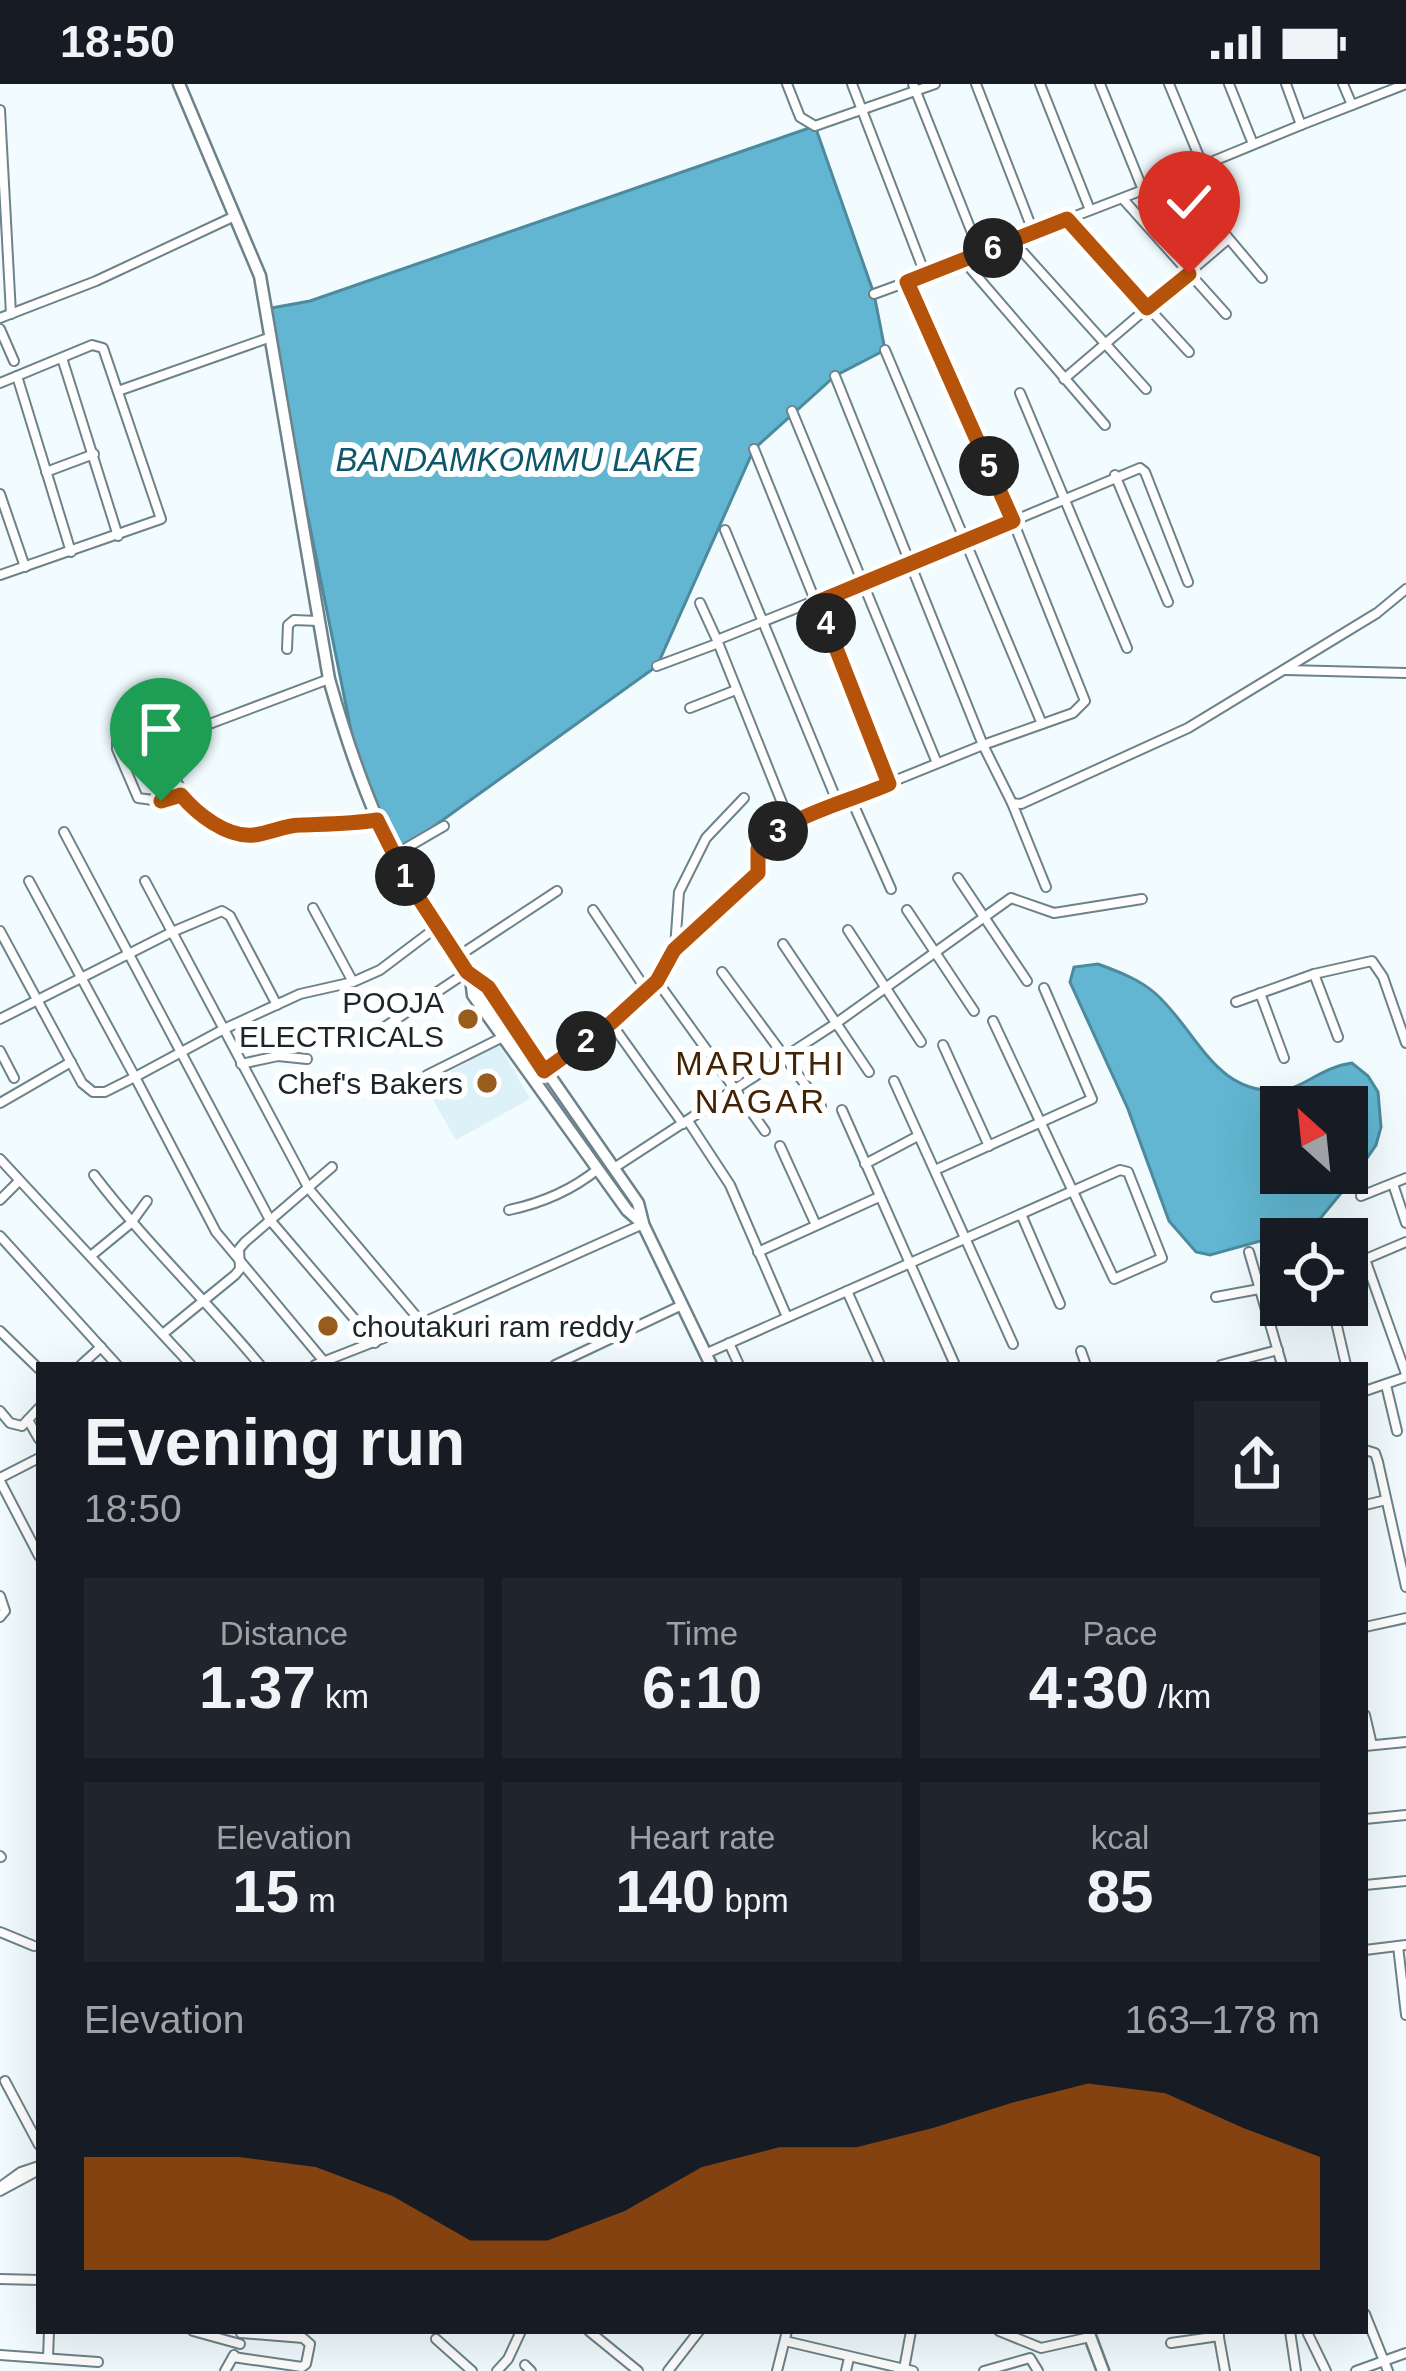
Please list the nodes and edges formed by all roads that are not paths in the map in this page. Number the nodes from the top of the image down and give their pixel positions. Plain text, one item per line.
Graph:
1 (179, 84) edge
2 (787, 84) edge
3 (852, 84) edge
4 (935, 84) edge
5 (976, 84) edge
6 (1040, 84) edge
7 (1100, 84) edge
8 (1169, 84) edge
9 (1229, 84) edge
10 (1286, 84) edge
11 (1343, 84) edge
12 (1402, 85) edge
13 (915, 88) edge
14 (1352, 105) junction
15 (0, 110) edge
16 (862, 111) junction
17 (1301, 124) junction
18 (1, 138) edge
19 (1253, 144) junction
20 (1203, 166) junction
21 (1177, 177) junction
22 (1143, 190) junction
23 (1122, 198) junction
24 (1090, 210) junction
25 (236, 215) junction
26 (1067, 219) junction
27 (1033, 231) junction
28 (1012, 240) junction
29 (1227, 240) junction
30 (980, 254) junction
31 (963, 260) junction
32 (925, 274) junction
33 (1189, 274) junction
34 (1262, 278) dead end
35 (907, 282) junction
36 (874, 294) dead end
37 (1147, 308) junction
38 (11, 314) junction
39 (1226, 314) dead end
40 (0, 319) edge
41 (0, 328) edge
42 (271, 337) junction
43 (1105, 344) junction
44 (885, 350) dead end
45 (1189, 352) dead end
46 (62, 358) junction
47 (14, 361) dead end
48 (16, 376) junction
49 (835, 376) dead end
50 (1064, 379) junction
51 (0, 383) edge
52 (1146, 389) dead end
53 (118, 391) junction
54 (1020, 393) dead end
55 (792, 411) dead end
56 (1106, 425) dead end
57 (754, 449) dead end
58 (94, 454) junction
59 (46, 472) junction
60 (1115, 476) junction
61 (0, 494) edge
62 (1066, 497) junction
63 (1013, 521) junction
64 (725, 530) dead end
65 (118, 536) junction
66 (965, 541) junction
67 (71, 552) junction
68 (910, 564) junction
69 (25, 567) junction
70 (0, 575) edge
71 (1188, 582) dead end
72 (864, 583) junction
73 (1406, 589) edge
74 (818, 602) junction
75 (1168, 602) dead end
76 (700, 603) dead end
77 (318, 621) junction
78 (765, 622) junction
79 (717, 642) junction
80 (1126, 648) dead end
81 (287, 649) dead end
82 (658, 666) dead end
83 (1285, 670) junction
84 (1406, 673) edge
85 (329, 679) junction
86 (736, 690) junction
87 (690, 708) dead end
88 (1042, 724) junction
89 (154, 733) junction
90 (983, 745) junction
91 (937, 763) junction
92 (889, 784) junction
93 (181, 795) junction
94 (744, 798) dead end
95 (852, 801) junction
96 (1012, 803) junction
97 (839, 806) junction
98 (377, 820) junction
99 (790, 823) junction
100 (444, 826) dead end
101 (64, 832) dead end
102 (394, 855) junction
103 (958, 878) dead end
104 (29, 881) dead end
105 (145, 881) dead end
106 (1046, 886) dead end
107 (891, 889) dead end
108 (557, 891) dead end
109 (1142, 899) dead end
110 (314, 908) dead end
111 (593, 910) dead end
112 (907, 910) dead end
113 (983, 915) junction
114 (437, 927) junction
115 (848, 930) dead end
116 (0, 931) edge
117 (172, 932) junction
118 (783, 944) dead end
119 (674, 950) junction
120 (935, 950) junction
121 (129, 954) junction
122 (458, 957) junction
123 (722, 972) dead end
124 (1314, 974) junction
125 (469, 975) junction
126 (82, 980) junction
127 (657, 981) junction
128 (1028, 981) dead end
129 (353, 982) junction
130 (885, 985) junction
131 (1044, 988) dead end
132 (646, 991) junction
133 (1260, 993) junction
134 (38, 1001) junction
135 (1236, 1002) dead end
136 (277, 1005) junction
137 (974, 1011) dead end
138 (0, 1019) edge
139 (993, 1022) dead end
140 (611, 1023) junction
141 (835, 1024) junction
142 (383, 1028) dead end
143 (224, 1029) junction
144 (520, 1037) junction
145 (1338, 1037) dead end
146 (504, 1042) junction
147 (921, 1042) dead end
148 (1406, 1042) edge
149 (943, 1045) dead end
150 (0, 1051) edge
151 (181, 1052) junction
152 (784, 1056) junction
153 (1284, 1058) dead end
154 (308, 1059) dead end
155 (71, 1062) junction
156 (241, 1064) junction
157 (544, 1071) junction
158 (869, 1072) dead end
159 (427, 1075) dead end
160 (135, 1077) junction
161 (14, 1078) dead end
162 (894, 1081) dead end
163 (735, 1089) junction
164 (0, 1103) edge
165 (821, 1106) dead end
166 (842, 1110) dead end
167 (686, 1122) junction
168 (1040, 1124) junction
169 (765, 1132) dead end
170 (918, 1136) junction
171 (780, 1146) dead end
172 (989, 1146) junction
173 (0, 1159) edge
174 (865, 1164) junction
175 (332, 1167) dead end
176 (614, 1168) junction
177 (598, 1169) junction
178 (935, 1170) junction
179 (94, 1174) dead end
180 (1406, 1178) edge
181 (19, 1181) junction
182 (1393, 1184) junction
183 (309, 1189) junction
184 (1072, 1191) junction
185 (1361, 1196) dead end
186 (879, 1197) junction
187 (0, 1200) edge
188 (147, 1202) dead end
189 (508, 1210) dead end
190 (1021, 1214) junction
191 (270, 1220) junction
192 (130, 1223) junction
193 (1406, 1223) edge
194 (643, 1224) junction
195 (816, 1225) junction
196 (0, 1236) edge
197 (967, 1238) junction
198 (1406, 1242) edge
199 (758, 1252) junction
200 (1249, 1252) dead end
201 (92, 1255) junction
202 (1368, 1258) edge
203 (240, 1264) junction
204 (908, 1264) junction
205 (1368, 1268) edge
206 (1259, 1289) junction
207 (847, 1291) junction
208 (1216, 1298) dead end
209 (206, 1300) junction
210 (1060, 1304) dead end
211 (680, 1306) junction
212 (787, 1317) junction
213 (422, 1323) junction
214 (1337, 1326) edge
215 (0, 1331) edge
216 (164, 1333) junction
217 (375, 1343) junction
218 (729, 1343) junction
219 (1013, 1344) dead end
220 (100, 1347) junction
221 (1278, 1350) junction
222 (1081, 1351) dead end
223 (84, 1362) edge
224 (114, 1362) edge
225 (188, 1362) edge
226 (258, 1362) edge
227 (325, 1362) edge
228 (328, 1362) edge
229 (561, 1362) edge
230 (708, 1362) edge
231 (738, 1362) edge
232 (879, 1362) edge
233 (954, 1362) edge
234 (1085, 1362) edge
235 (1232, 1362) edge
236 (1281, 1362) edge
237 (1345, 1362) edge
238 (36, 1367) edge
239 (1406, 1376) edge
240 (1386, 1384) junction
241 (1368, 1390) edge
242 (0, 1411) edge
243 (36, 1411) edge
244 (28, 1420) junction
245 (1397, 1431) dead end
246 (36, 1434) edge
247 (1368, 1451) edge
248 (36, 1460) edge
249 (0, 1480) edge
250 (1387, 1500) junction
251 (1368, 1504) edge
252 (36, 1550) edge
253 (1404, 1565) edge
254 (1406, 1587) edge
255 (0, 1596) edge
256 (2, 1615) edge
257 (1406, 1618) edge
258 (1368, 1626) edge
259 (1406, 1742) edge
260 (1368, 1746) edge
261 (1406, 1815) edge
262 (1368, 1819) edge
263 (1406, 1881) edge
264 (1368, 1885) edge
265 (0, 1932) edge
266 (34, 1946) dead end
267 (1402, 1946) edge
268 (1368, 1950) edge
269 (1406, 2015) edge
270 (5, 2081) dead end
271 (36, 2139) edge
272 (36, 2170) edge
273 (0, 2189) edge
274 (0, 2278) edge
275 (36, 2280) edge
276 (1368, 2322) edge
277 (49, 2334) edge
278 (520, 2334) edge
279 (593, 2334) edge
280 (697, 2334) edge
281 (911, 2334) edge
282 (1007, 2334) edge
283 (1089, 2334) edge
284 (1213, 2334) edge
285 (1218, 2334) edge
286 (1290, 2334) edge
287 (1309, 2334) dead end
288 (241, 2336) edge
289 (786, 2336) edge
290 (436, 2339) dead end
291 (1171, 2343) dead end
292 (1032, 2344) junction
293 (1406, 2353) edge
294 (0, 2355) edge
295 (233, 2356) junction
296 (49, 2358) junction
297 (849, 2358) junction
298 (1030, 2358) junction
299 (1383, 2359) junction
300 (98, 2362) dead end
301 (909, 2370) edge
302 (989, 2370) edge
303 (225, 2371) edge
304 (239, 2371) edge
305 (472, 2371) edge
306 (496, 2371) edge
307 (638, 2371) edge
308 (668, 2371) edge
309 (777, 2371) edge
310 (846, 2371) edge
311 (1038, 2371) edge
312 (1103, 2371) edge
313 (1225, 2371) edge
314 (1296, 2371) edge
315 (1326, 2371) edge
316 (1356, 2371) edge
317 (1388, 2371) edge

1 - 25 street
2 - 16 street
3 - 16 street
4 - 13 street
5 - 27 street
6 - 24 street
7 - 22 street
8 - 20 street
9 - 19 street
10 - 17 street
11 - 14 street
12 - 14 street
13 - 16 street
13 - 30 street
14 - 17 street
15 - 18 street
16 - 32 street
17 - 19 street
18 - 38 street
19 - 20 street
20 - 21 street
21 - 22 street
21 - 29 street
22 - 23 street
23 - 24 street
23 - 33 street
24 - 26 street
25 - 38 street
25 - 42 street
26 - 27 street
26 - 37 street
27 - 28 street
28 - 30 street
28 - 43 street
29 - 33 street
29 - 34 street
30 - 31 street
31 - 32 street
31 - 50 street
32 - 35 street
33 - 37 street
33 - 39 street
35 - 36 street
35 - 63 street
37 - 43 street
37 - 45 street
38 - 40 street
41 - 47 street
42 - 53 street
42 - 77 street
43 - 50 street
43 - 52 street
44 - 66 street
46 - 48 street
46 - 53 street
46 - 58 street
48 - 51 street
48 - 59 street
49 - 68 street
50 - 56 street
53 - 65 street
54 - 62 street
55 - 72 street
57 - 74 street
58 - 59 street
58 - 65 street
59 - 67 street
60 - 62 street
60 - 71 street
60 - 75 street
61 - 69 street
62 - 63 street
62 - 80 street
63 - 66 street
63 - 88 street
64 - 78 street
65 - 67 street
66 - 68 street
66 - 88 street
67 - 69 street
68 - 72 street
68 - 90 street
69 - 70 street
72 - 74 street
72 - 91 street
73 - 83 street
74 - 78 street
74 - 92 street
76 - 79 street
77 - 81 street
77 - 85 street
78 - 79 street
78 - 97 street
79 - 82 street
79 - 86 street
83 - 84 street
83 - 96 street
85 - 89 street
85 - 98 street
86 - 87 street
86 - 99 street
88 - 90 street
89 - 93 street
89 - 93 street
90 - 91 street
90 - 96 street
91 - 92 street
92 - 95 street
93 - 98 street
94 - 119 street
95 - 97 street
95 - 107 street
96 - 106 street
97 - 99 street
98 - 102 street
99 - 119 street
100 - 102 street
101 - 121 street
102 - 114 street
103 - 113 street
104 - 126 street
105 - 117 street
108 - 122 street
109 - 113 street
110 - 129 street
111 - 132 street
112 - 120 street
113 - 120 street
113 - 128 street
114 - 122 street
114 - 129 street
115 - 130 street
116 - 134 street
117 - 121 street
117 - 136 street
117 - 143 street
118 - 141 street
119 - 127 street
120 - 130 street
120 - 137 street
121 - 126 street
121 - 151 street
122 - 125 street
123 - 152 street
124 - 133 street
124 - 145 street
124 - 148 street
125 - 142 street
125 - 144 street
125 - 146 street
126 - 134 street
126 - 160 street
127 - 132 street
127 - 163 street
129 - 136 street
130 - 141 street
130 - 147 street
131 - 168 street
132 - 140 street
133 - 135 street
133 - 153 street
134 - 138 street
134 - 155 street
136 - 143 street
139 - 168 street
140 - 157 street
140 - 167 street
141 - 152 street
141 - 158 street
143 - 151 street
143 - 156 street
144 - 146 street
144 - 157 street
146 - 159 street
146 - 177 street
149 - 172 street
150 - 161 street
151 - 160 street
151 - 191 street
152 - 163 street
152 - 165 street
154 - 156 street
155 - 160 street
155 - 164 street
156 - 183 street
157 - 176 street
160 - 203 street
162 - 170 street
163 - 167 street
163 - 169 street
166 - 174 street
167 - 176 street
167 - 199 street
168 - 172 street
168 - 184 street
170 - 174 street
170 - 178 street
171 - 195 street
172 - 178 street
173 - 181 street
174 - 186 street
175 - 183 street
176 - 194 street
177 - 189 street
177 - 194 street
178 - 197 street
179 - 192 street
180 - 182 street
181 - 187 street
181 - 201 street
182 - 185 street
182 - 193 street
183 - 191 street
183 - 213 street
184 - 184 street
184 - 190 street
186 - 195 street
186 - 204 street
188 - 192 street
190 - 197 street
190 - 210 street
191 - 203 street
191 - 217 street
192 - 201 street
192 - 209 street
194 - 211 street
194 - 213 street
195 - 199 street
196 - 220 street
197 - 204 street
197 - 219 street
198 - 202 street
199 - 212 street
200 - 206 street
201 - 216 street
203 - 209 street
203 - 227 street
204 - 207 street
204 - 233 street
205 - 239 street
206 - 208 street
206 - 221 street
207 - 212 street
207 - 232 street
209 - 216 street
209 - 226 street
211 - 229 street
211 - 230 street
212 - 218 street
213 - 217 street
214 - 237 street
215 - 238 street
216 - 225 street
217 - 228 street
218 - 230 street
218 - 231 street
220 - 223 street
220 - 224 street
221 - 235 street
221 - 236 street
222 - 234 street
239 - 240 street
240 - 241 street
240 - 245 street
242 - 244 street
243 - 244 street
244 - 246 street
247 - 250 street
248 - 249 street
249 - 252 street
250 - 251 street
250 - 253 street
253 - 254 street
255 - 256 street
257 - 258 street
259 - 260 street
261 - 262 street
263 - 264 street
265 - 266 street
267 - 268 street
267 - 269 street
270 - 271 street
272 - 273 street
274 - 275 street
276 - 299 street
277 - 296 street
278 - 306 street
279 - 307 street
280 - 308 street
281 - 301 street
282 - 292 street
283 - 292 street
283 - 312 street
284 - 291 street
285 - 313 street
286 - 314 street
287 - 315 street
288 - 295 street
288 - 295 street
289 - 297 street
289 - 309 street
290 - 305 street
292 - 298 street
293 - 299 street
294 - 296 street
295 - 303 street
295 - 304 street
296 - 300 street
297 - 301 street
297 - 310 street
298 - 302 street
298 - 311 street
299 - 316 street
299 - 317 street

